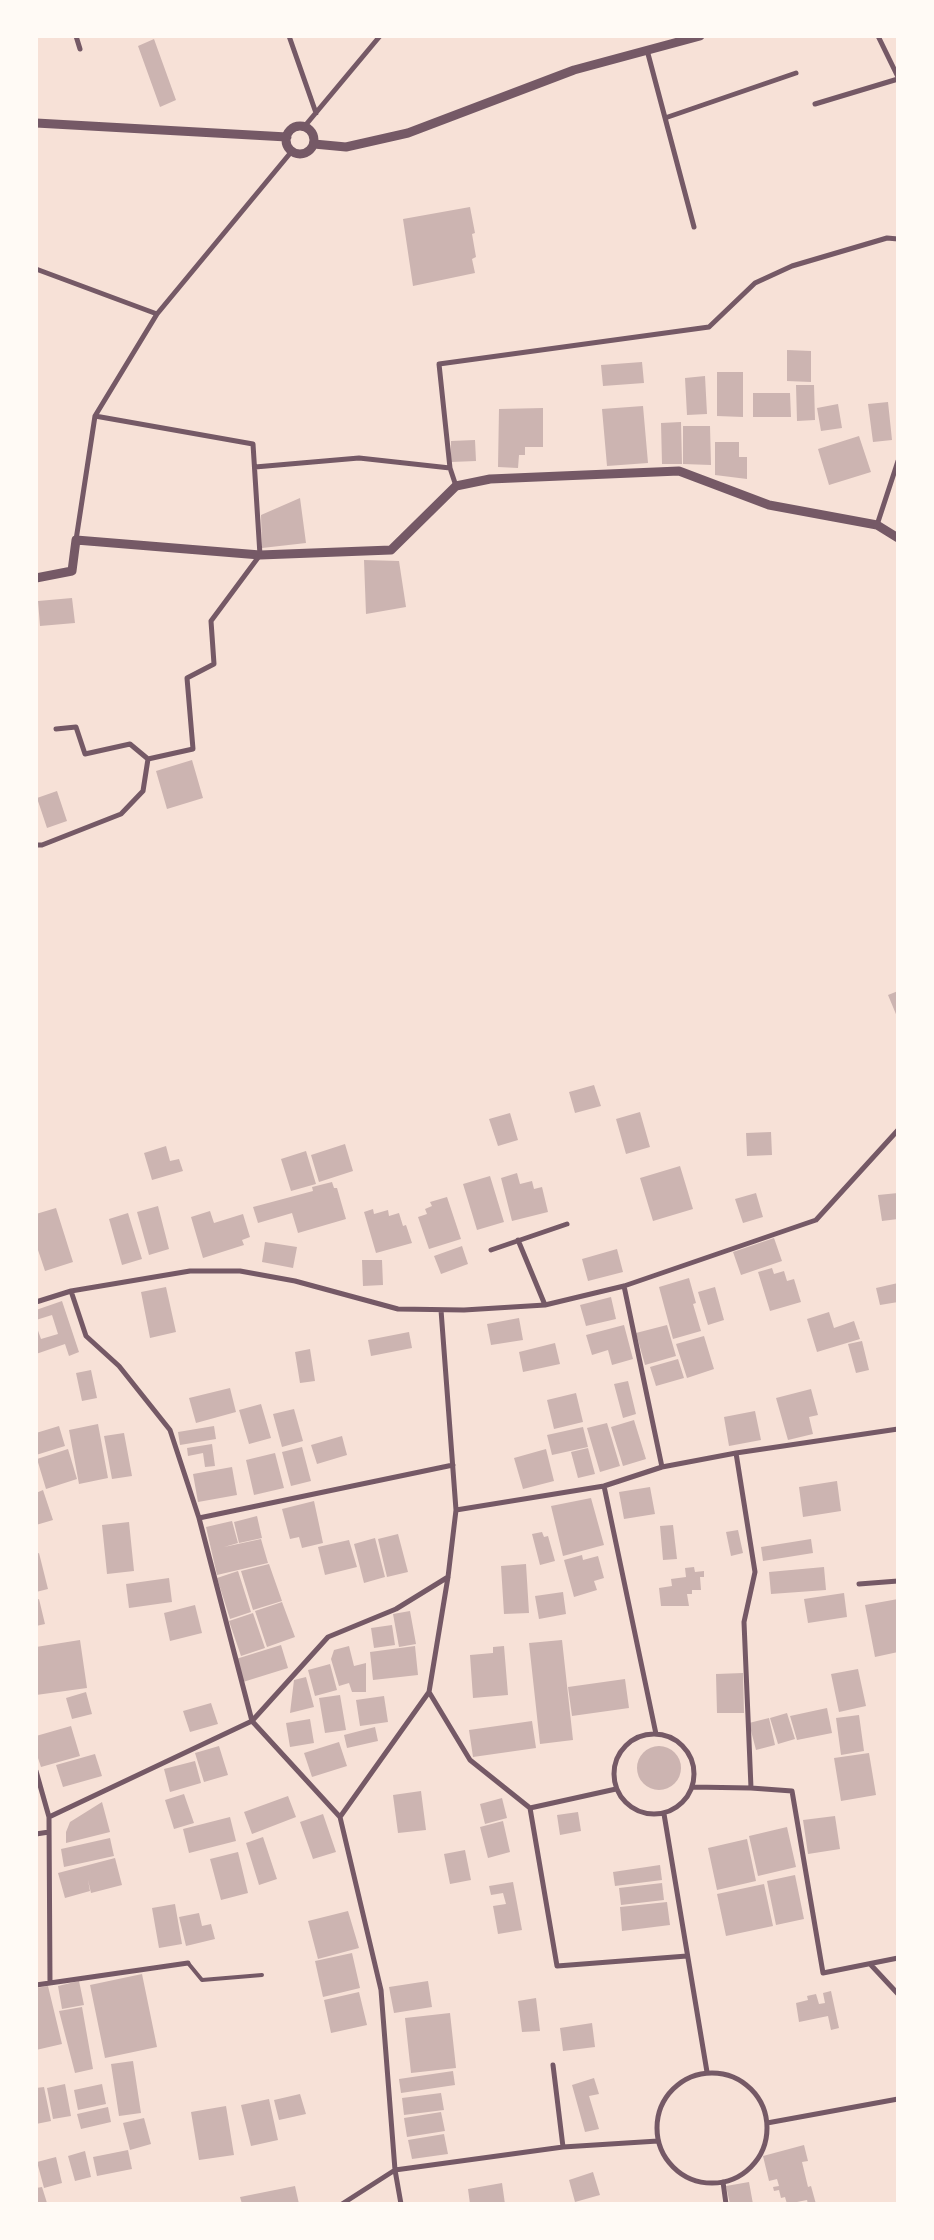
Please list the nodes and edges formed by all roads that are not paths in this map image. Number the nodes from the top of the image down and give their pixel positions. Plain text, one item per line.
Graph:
1 (76, 36) edge
2 (289, 36) edge
3 (380, 36) edge
4 (700, 36) edge
5 (878, 36) edge
6 (80, 49) dead end
7 (646, 50) junction
8 (796, 73) dead end
9 (898, 78) edge
10 (815, 104) dead end
11 (316, 113) junction
12 (665, 118) junction
13 (36, 123) edge
14 (304, 127) junction
15 (287, 137) junction
16 (314, 144) junction
17 (292, 151) junction
18 (694, 227) dead end
19 (898, 239) edge
20 (36, 269) edge
21 (157, 314) junction
22 (94, 416) junction
23 (898, 461) edge
24 (255, 468) junction
25 (450, 468) junction
26 (456, 486) junction
27 (877, 525) junction
28 (898, 538) edge
29 (76, 540) junction
30 (260, 555) junction
31 (36, 578) edge
32 (56, 729) dead end
33 (148, 759) junction
34 (36, 844) edge
35 (898, 1130) edge
36 (567, 1224) dead end
37 (518, 1240) junction
38 (491, 1250) dead end
39 (624, 1286) junction
40 (71, 1292) junction
41 (36, 1302) edge
42 (545, 1305) junction
43 (441, 1310) junction
44 (898, 1429) edge
45 (736, 1453) junction
46 (453, 1464) junction
47 (662, 1467) junction
48 (604, 1486) junction
49 (456, 1510) junction
50 (199, 1518) junction
51 (448, 1577) junction
52 (898, 1581) edge
53 (859, 1584) dead end
54 (429, 1692) junction
55 (252, 1721) junction
56 (656, 1734) junction
57 (36, 1771) edge
58 (692, 1787) junction
59 (751, 1788) junction
60 (616, 1789) junction
61 (530, 1808) junction
62 (664, 1814) junction
63 (49, 1817) junction
64 (340, 1817) junction
65 (49, 1832) junction
66 (36, 1834) edge
67 (687, 1956) junction
68 (898, 1958) edge
69 (188, 1963) joint
70 (870, 1965) junction
71 (262, 1975) dead end
72 (50, 1983) junction
73 (36, 1985) edge
74 (898, 1994) edge
75 (553, 2065) dead end
76 (707, 2072) junction
77 (898, 2099) edge
78 (767, 2123) junction
79 (658, 2141) junction
80 (563, 2147) junction
81 (395, 2170) junction
82 (723, 2182) junction
83 (342, 2204) edge
84 (402, 2204) edge
85 (726, 2204) edge

1 - 6 street
2 - 11 street
3 - 11 street
4 - 7 street
5 - 9 street
7 - 12 street
7 - 16 street
8 - 12 street
9 - 10 street
11 - 14 street
12 - 18 street
13 - 15 street
14 - 15 street
14 - 16 street
15 - 17 street
16 - 17 street
17 - 21 street
19 - 25 street
20 - 21 street
21 - 22 street
22 - 24 street
22 - 29 street
23 - 27 street
24 - 25 street
24 - 30 street
25 - 26 street
26 - 27 street
26 - 30 street
27 - 28 street
29 - 30 street
29 - 31 street
30 - 33 street
32 - 33 street
33 - 34 street
35 - 39 street
36 - 37 street
37 - 38 street
37 - 42 street
39 - 42 street
39 - 47 street
40 - 41 street
40 - 43 street
40 - 50 street
42 - 43 street
43 - 46 street
44 - 45 street
45 - 47 street
45 - 59 street
46 - 49 street
46 - 50 street
47 - 48 street
48 - 49 street
48 - 56 street
49 - 51 street
50 - 55 street
51 - 54 street
51 - 55 street
52 - 53 street
54 - 61 street
54 - 64 street
55 - 63 street
55 - 64 street
56 - 58 street
56 - 60 street
57 - 63 street
58 - 59 street
58 - 62 street
59 - 70 street
60 - 61 street
60 - 62 street
61 - 67 street
62 - 67 street
63 - 65 street
64 - 81 street
65 - 66 street
65 - 72 street
67 - 76 street
68 - 70 street
69 - 71 lane
69 - 72 street
70 - 74 street
72 - 73 street
75 - 80 street
76 - 78 street
76 - 79 street
77 - 78 street
78 - 82 street
79 - 80 street
79 - 82 street
80 - 81 street
81 - 83 street
81 - 84 street
82 - 85 street

